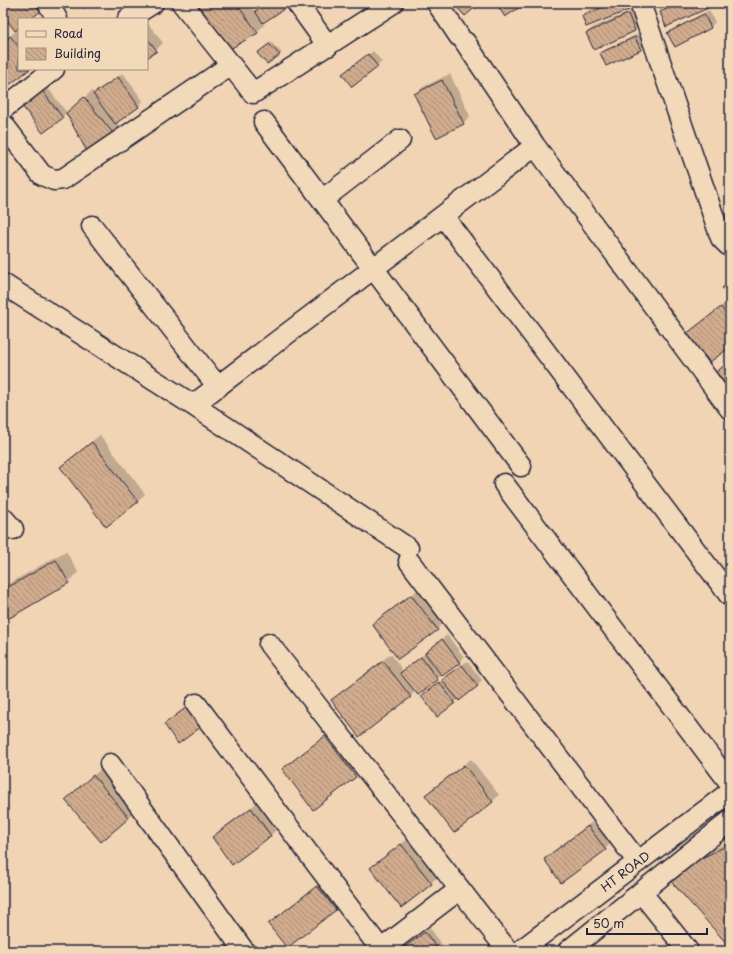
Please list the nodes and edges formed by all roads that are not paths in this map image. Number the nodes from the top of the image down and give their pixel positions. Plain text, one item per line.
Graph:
1 (48, 3) edge
2 (153, 3) edge
3 (182, 3) edge
4 (297, 3) edge
5 (393, 3) edge
6 (437, 3) edge
7 (640, 3) edge
8 (56, 18) edge
9 (130, 18) edge
10 (328, 46) junction
11 (231, 65) junction
12 (53, 70) edge
13 (3, 109) edge
14 (264, 122) dead end
15 (3, 124) edge
16 (400, 140) dead end
17 (535, 146) junction
18 (322, 200) junction
19 (443, 216) junction
20 (92, 226) dead end
21 (730, 246) edge
22 (373, 269) junction
23 (3, 284) edge
24 (218, 387) junction
25 (194, 405) junction
26 (730, 409) edge
27 (521, 466) dead end
28 (504, 484) dead end
29 (730, 596) edge
30 (269, 644) dead end
31 (196, 704) dead end
32 (110, 764) dead end
33 (730, 783) edge
34 (724, 797) edge
35 (730, 820) edge
36 (638, 862) junction
37 (460, 889) junction
38 (641, 892) junction
39 (244, 951) edge
40 (380, 951) edge
41 (508, 951) edge
42 (520, 951) edge
43 (568, 951) edge
44 (688, 951) edge

1 - 8 street
2 - 9 street
3 - 11 street
4 - 10 street
5 - 10 street
6 - 17 street
7 - 21 street
10 - 11 street
11 - 15 street
12 - 13 street
14 - 18 street
16 - 18 street
17 - 19 street
17 - 26 street
18 - 22 street
19 - 22 street
19 - 29 street
20 - 24 street
22 - 24 street
22 - 27 street
23 - 25 street
24 - 25 street
25 - 36 street
28 - 33 street
30 - 37 street
31 - 40 street
32 - 39 street
34 - 35 street
34 - 36 street, HT ROAD
35 - 38 street
36 - 42 street, HT ROAD
37 - 40 street
37 - 41 street
38 - 43 street
38 - 44 street

